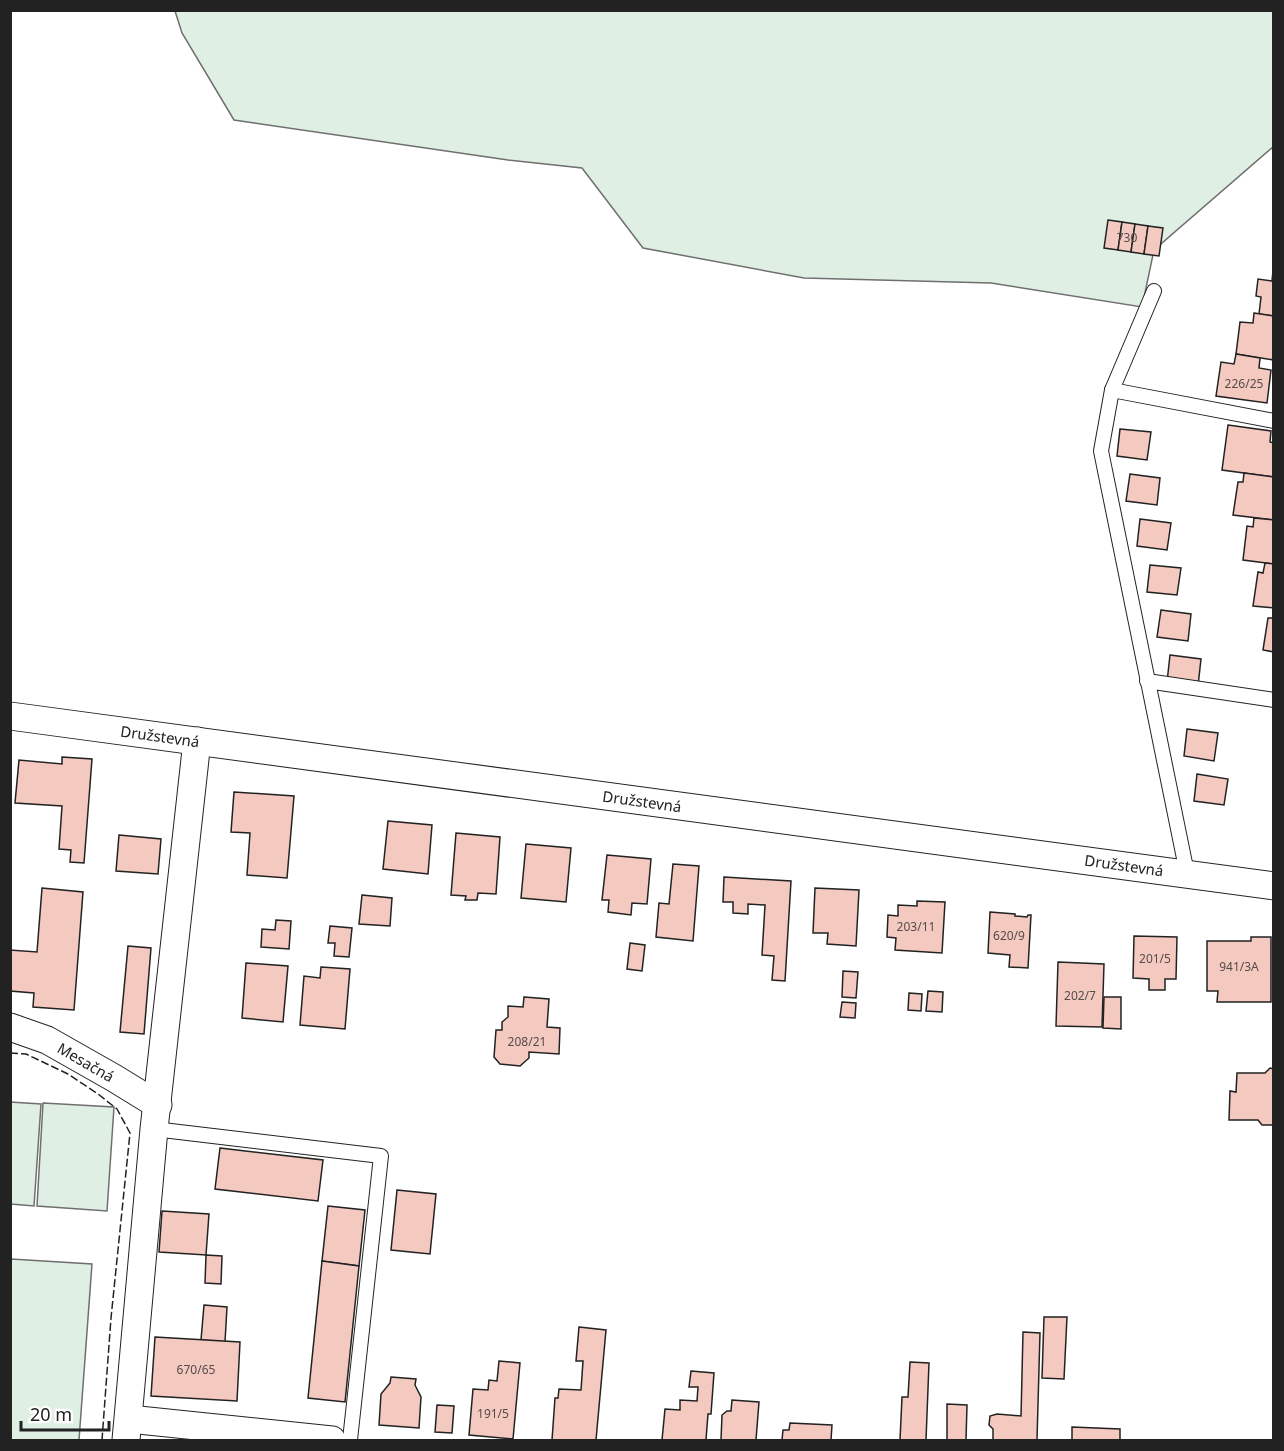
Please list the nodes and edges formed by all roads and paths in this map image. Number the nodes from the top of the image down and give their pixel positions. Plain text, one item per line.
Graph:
1 (1154, 291) dead end
2 (1112, 390) junction
3 (1274, 420) edge
4 (1147, 681) junction
5 (1274, 700) edge
6 (10, 716) edge
7 (197, 741) junction
8 (1187, 873) junction
9 (1274, 886) edge
10 (10, 1027) edge
11 (156, 1117) junction
12 (127, 1430) edge
13 (332, 1440) edge
14 (350, 1440) edge

1 - 2 lane
2 - 3 lane
2 - 4 lane
4 - 5 lane
4 - 8 lane
6 - 7 street, Družstevná
7 - 8 street, Družstevná
7 - 11 street
8 - 9 street, Družstevná
10 - 11 street, Mesačná
11 - 12 street
11 - 14 lane
12 - 13 street

